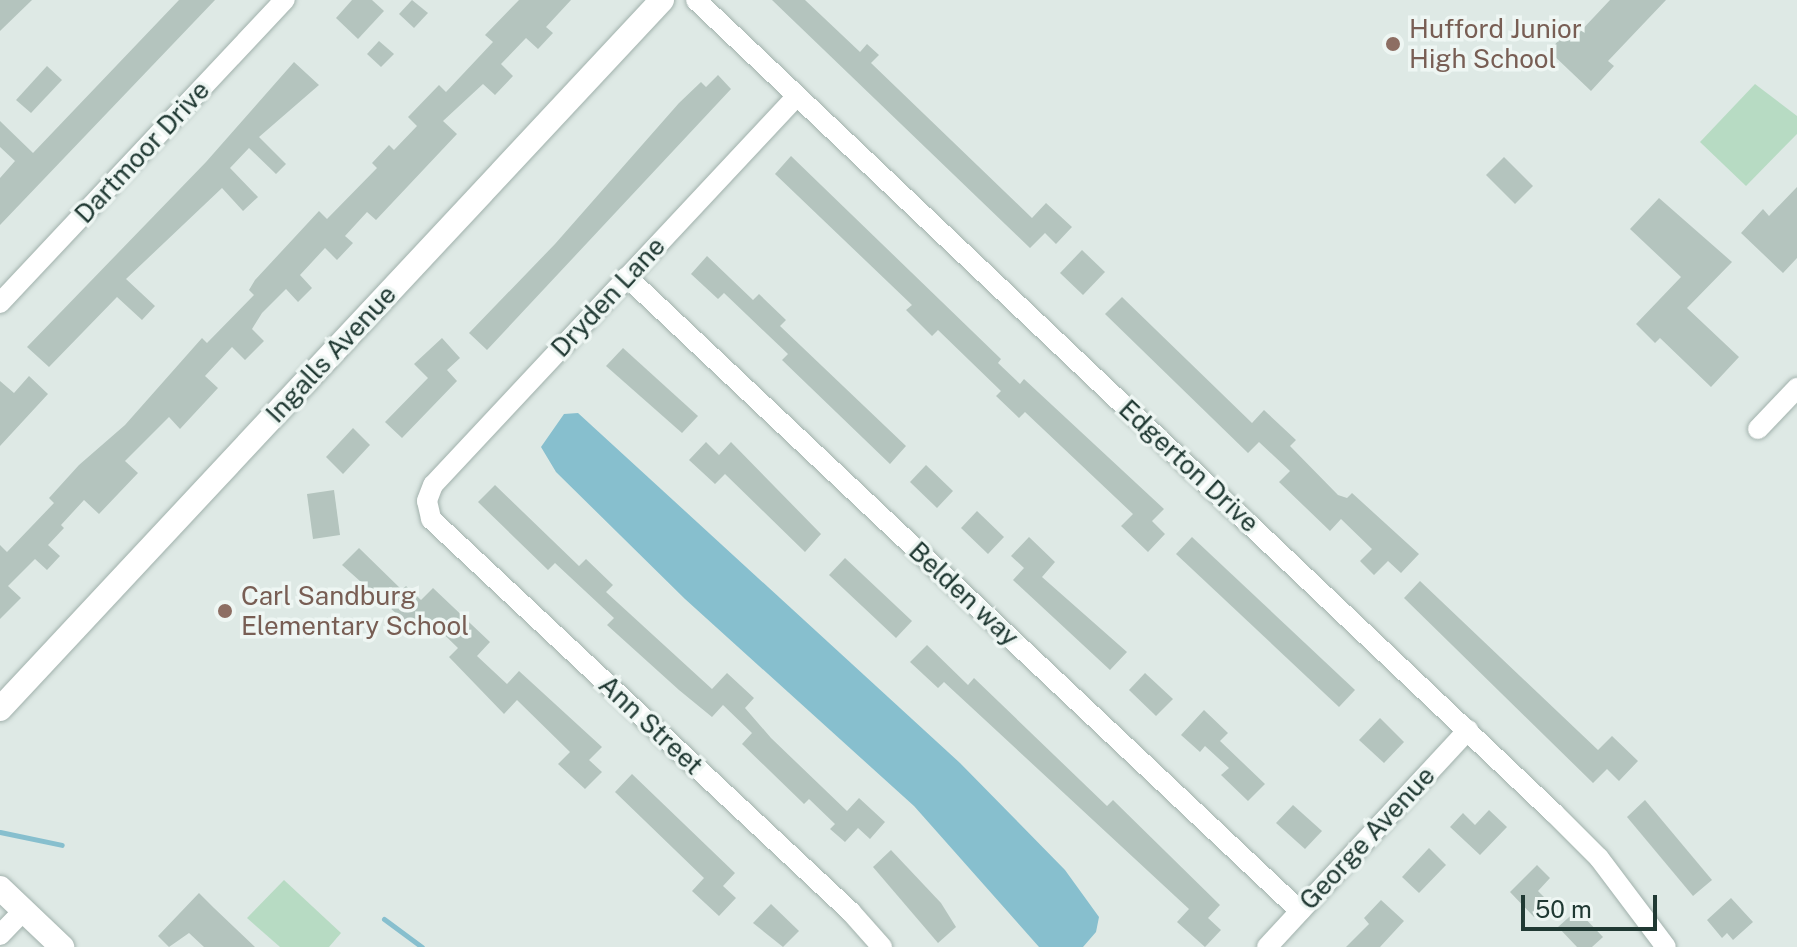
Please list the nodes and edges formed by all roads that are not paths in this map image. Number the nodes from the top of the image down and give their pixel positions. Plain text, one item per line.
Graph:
1 (285, 0) edge
2 (662, 0) edge
3 (696, 0) edge
4 (796, 97) junction
5 (627, 277) junction
6 (0, 303) edge
7 (1797, 388) edge
8 (1758, 429) dead end
9 (427, 501) joint
10 (0, 709) edge
11 (1468, 730) junction
12 (0, 888) edge
13 (23, 911) junction
14 (1300, 911) junction
15 (0, 935) edge
16 (62, 947) edge
17 (882, 947) edge
18 (1267, 947) edge
19 (1666, 947) edge

1 - 6 street, Dartmoor Drive
2 - 10 street, Ingalls Avenue
3 - 4 street, Edgerton Drive
4 - 5 street, Dryden Lane
4 - 11 street, Edgerton Drive
5 - 9 street, Dryden Lane
5 - 14 street, Belden way
7 - 8 street
9 - 17 street, Ann Street
11 - 14 street, George Avenue
11 - 19 street, Edgerton Drive
12 - 13 street
13 - 15 street
13 - 16 street
14 - 18 street, George Avenue

